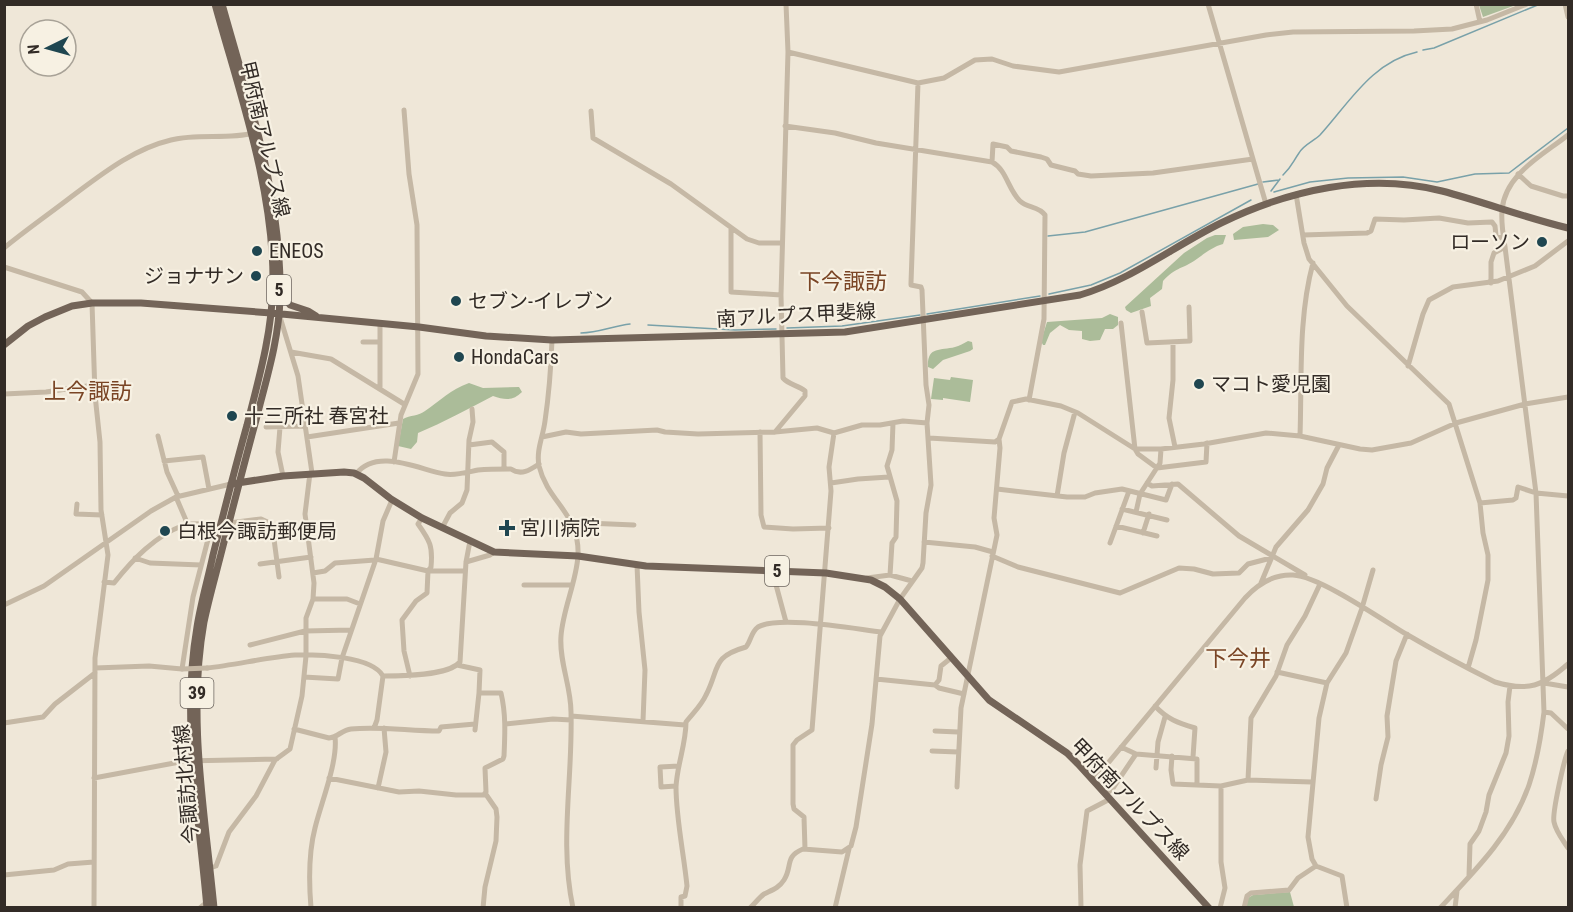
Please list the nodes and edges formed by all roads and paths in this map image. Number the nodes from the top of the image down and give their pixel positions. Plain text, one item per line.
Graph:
1 (214, 4) edge
2 (222, 4) edge
3 (786, 4) edge
4 (1208, 4) edge
5 (1476, 4) edge
6 (1527, 4) edge
7 (1565, 4) edge
8 (1569, 17) edge
9 (1480, 22) junction
10 (1220, 43) junction
11 (788, 52) junction
12 (918, 83) junction
13 (244, 97) junction
14 (404, 110) dead end
15 (591, 111) dead end
16 (785, 126) junction
17 (254, 133) junction
18 (1569, 135) edge
19 (914, 148) junction
20 (1253, 159) junction
21 (992, 162) junction
22 (1518, 174) junction
23 (1296, 194) junction
24 (1569, 196) edge
25 (1266, 204) junction
26 (1502, 210) junction
27 (1569, 228) edge
28 (731, 229) junction
29 (1303, 235) junction
30 (1504, 239) junction
31 (1569, 241) edge
32 (782, 243) junction
33 (279, 246) junction
34 (1505, 247) junction
35 (4, 248) edge
36 (1313, 263) junction
37 (4, 267) edge
38 (1509, 276) junction
39 (1491, 283) junction
40 (781, 295) junction
41 (1045, 302) junction
42 (92, 303) junction
43 (1189, 307) dead end
44 (1142, 312) dead end
45 (274, 313) junction
46 (318, 317) junction
47 (925, 321) junction
48 (380, 323) junction
49 (1121, 323) dead end
50 (419, 327) junction
51 (782, 335) junction
52 (552, 340) junction
53 (363, 342) dead end
54 (380, 342) junction
55 (1173, 342) junction
56 (4, 345) edge
57 (291, 352) junction
58 (1408, 366) junction
59 (94, 385) junction
60 (380, 389) junction
61 (4, 394) edge
62 (1569, 397) edge
63 (1029, 400) junction
64 (404, 404) junction
65 (1526, 405) junction
66 (472, 409) dead end
67 (1075, 412) junction
68 (399, 423) junction
69 (893, 423) junction
70 (927, 423) junction
71 (1456, 423) junction
72 (280, 426) junction
73 (305, 426) junction
74 (266, 427) dead end
75 (760, 432) junction
76 (775, 432) junction
77 (834, 433) junction
78 (158, 436) dead end
79 (1300, 436) junction
80 (307, 437) junction
81 (542, 437) junction
82 (929, 438) junction
83 (999, 439) junction
84 (1208, 443) junction
85 (469, 445) junction
86 (1339, 445) junction
87 (1175, 447) junction
88 (1134, 449) junction
89 (1161, 449) junction
90 (164, 461) junction
91 (394, 462) junction
92 (539, 464) junction
93 (1157, 468) junction
94 (504, 469) junction
95 (467, 472) junction
96 (311, 473) junction
97 (356, 474) junction
98 (282, 476) junction
99 (889, 477) junction
100 (239, 482) junction
101 (831, 483) junction
102 (1147, 483) junction
103 (231, 484) junction
104 (1172, 484) junction
105 (208, 489) junction
106 (997, 489) junction
107 (1129, 491) junction
108 (1536, 493) junction
109 (1140, 494) junction
110 (177, 496) junction
111 (1056, 496) junction
112 (1569, 496) edge
113 (393, 500) junction
114 (1480, 503) junction
115 (77, 504) dead end
116 (1122, 509) junction
117 (1136, 512) junction
118 (1149, 514) junction
119 (102, 515) junction
120 (422, 518) junction
121 (1167, 520) dead end
122 (229, 523) junction
123 (213, 524) junction
124 (221, 524) junction
125 (188, 525) junction
126 (634, 525) dead end
127 (1116, 526) junction
128 (575, 527) junction
129 (442, 528) junction
130 (829, 528) junction
131 (1143, 532) junction
132 (1157, 536) dead end
133 (470, 541) junction
134 (924, 542) junction
135 (106, 543) junction
136 (1110, 543) dead end
137 (494, 552) junction
138 (993, 554) junction
139 (578, 556) junction
140 (311, 557) junction
141 (1272, 557) junction
142 (135, 558) junction
143 (375, 560) junction
144 (277, 562) junction
145 (466, 562) junction
146 (260, 564) dead end
147 (201, 565) junction
148 (638, 565) junction
149 (428, 570) junction
150 (772, 570) junction
151 (1373, 570) dead end
152 (465, 571) junction
153 (313, 573) junction
154 (826, 573) junction
155 (890, 575) junction
156 (279, 577) dead end
157 (866, 578) junction
158 (1309, 578) junction
159 (912, 581) junction
160 (104, 582) junction
161 (1261, 583) junction
162 (1320, 584) junction
163 (524, 585) dead end
164 (572, 585) junction
165 (313, 599) junction
166 (900, 599) junction
167 (360, 604) junction
168 (4, 605) edge
169 (1362, 608) junction
170 (786, 622) junction
171 (820, 625) junction
172 (351, 630) junction
173 (305, 631) junction
174 (882, 632) junction
175 (1407, 634) junction
176 (250, 645) dead end
177 (306, 656) junction
178 (342, 658) junction
179 (951, 658) junction
180 (1569, 664) edge
181 (457, 665) junction
182 (1468, 668) junction
183 (182, 669) junction
184 (95, 670) junction
185 (1277, 672) junction
186 (383, 676) junction
187 (410, 676) junction
188 (967, 676) junction
189 (304, 677) junction
190 (876, 679) junction
191 (1327, 682) junction
192 (1544, 683) junction
193 (935, 685) junction
194 (1510, 686) junction
195 (1569, 687) edge
196 (479, 693) junction
197 (964, 694) junction
198 (1155, 706) junction
199 (1544, 712) junction
200 (1165, 717) junction
201 (571, 718) junction
202 (643, 721) junction
203 (4, 723) edge
204 (506, 724) junction
205 (685, 725) junction
206 (374, 728) junction
207 (384, 728) junction
208 (294, 729) junction
209 (1569, 729) edge
210 (935, 731) dead end
211 (958, 732) junction
212 (335, 737) junction
213 (1120, 747) junction
214 (932, 751) dead end
215 (1569, 751) edge
216 (958, 752) junction
217 (1136, 754) junction
218 (1157, 755) junction
219 (1172, 756) junction
220 (1192, 757) junction
221 (278, 759) junction
222 (196, 761) junction
223 (679, 766) junction
224 (1156, 768) dead end
225 (94, 778) junction
226 (329, 778) junction
227 (1094, 780) junction
228 (1248, 780) junction
229 (1312, 782) junction
230 (1197, 785) junction
231 (676, 786) junction
232 (1221, 786) junction
233 (957, 787) dead end
234 (378, 788) junction
235 (485, 793) junction
236 (1108, 796) junction
237 (1376, 799) dead end
238 (1569, 848) edge
239 (805, 849) junction
240 (849, 849) junction
241 (94, 862) junction
242 (1316, 866) junction
243 (210, 868) junction
244 (4, 875) edge
245 (1469, 876) junction
246 (1457, 890) junction
247 (207, 905) edge
248 (94, 908) edge
249 (200, 908) edge
250 (214, 908) edge
251 (311, 908) edge
252 (483, 908) edge
253 (573, 908) edge
254 (681, 908) edge
255 (750, 908) edge
256 (835, 908) edge
257 (1081, 908) edge
258 (1209, 908) edge
259 (1220, 908) edge
260 (1244, 908) edge
261 (1347, 908) edge
262 (1440, 908) edge
263 (1455, 908) edge

1 - 13 main road, 甲府南アルプス線 / 5
2 - 13 main road, 甲府南アルプス線 / 5
3 - 11 street
4 - 10 street
5 - 9 street
6 - 9 street
7 - 8 street
9 - 10 street
10 - 12 street
10 - 20 street
11 - 12 street
11 - 16 street
12 - 19 street
13 - 17 main road, 甲府南アルプス線 / 5
14 - 50 street
15 - 28 street
16 - 19 street
16 - 32 street
17 - 33 main road, 甲府南アルプス線 / 5
17 - 35 street
17 - 45 main road, 甲府南アルプス線 / 5
18 - 22 street
19 - 21 street
19 - 47 street
20 - 21 street
20 - 25 street
21 - 41 street
22 - 24 street
22 - 26 street
23 - 25 main road, 南アルプス甲斐線
23 - 26 main road, 南アルプス甲斐線
23 - 29 street
25 - 41 main road, 南アルプス甲斐線
26 - 27 main road, 南アルプス甲斐線
26 - 30 street
28 - 32 street
28 - 40 street
29 - 30 street
29 - 36 street
30 - 34 street
31 - 38 street
32 - 40 street
33 - 45 main road, 甲府南アルプス線 / 5
33 - 46 main road
34 - 38 street
34 - 39 street
36 - 58 street
36 - 79 street
37 - 42 street
38 - 39 street
38 - 65 street
39 - 58 street
40 - 51 street
41 - 47 main road, 南アルプス甲斐線
41 - 63 street
42 - 45 main road, 南アルプス甲斐線
42 - 56 main road, 南アルプス甲斐線
42 - 59 street
43 - 55 street
44 - 55 street
45 - 46 main road, 南アルプス甲斐線
45 - 57 street
45 - 100 main road, 甲府南アルプス線 / 5
45 - 103 main road, 甲府南アルプス線 / 5
46 - 48 main road, 南アルプス甲斐線
47 - 51 main road, 南アルプス甲斐線
47 - 70 street
48 - 50 main road, 南アルプス甲斐線
48 - 54 street
49 - 88 street
50 - 52 main road, 南アルプス甲斐線
50 - 64 street
51 - 52 main road, 南アルプス甲斐線
51 - 76 street
52 - 81 street
53 - 54 street
54 - 60 street
55 - 87 street
57 - 60 street
57 - 73 street
58 - 71 street
59 - 61 street
59 - 119 street
60 - 64 street
62 - 65 street
63 - 67 street
63 - 83 street
64 - 68 street
65 - 71 street
65 - 108 street
66 - 85 street
67 - 88 street
67 - 111 street
68 - 80 street
68 - 91 street
69 - 70 street
69 - 77 street
69 - 99 street
70 - 82 street
71 - 86 street
71 - 114 street
72 - 73 street
72 - 74 street
72 - 98 street
73 - 80 street
75 - 76 street
75 - 81 street
75 - 130 street
76 - 77 street
77 - 101 street
78 - 90 street
79 - 84 street
79 - 86 street
80 - 96 street
81 - 92 street
82 - 83 street
82 - 134 street
83 - 106 street
84 - 87 street
84 - 93 street
85 - 94 street
85 - 95 street
86 - 141 street
87 - 89 street
88 - 89 street
88 - 93 street
89 - 93 street
90 - 105 street
90 - 110 street
91 - 95 street
91 - 97 street
92 - 94 street
92 - 128 street
93 - 102 street
94 - 95 street
95 - 129 street
96 - 97 main road, 甲府南アルプス線 / 5
96 - 98 main road, 甲府南アルプス線 / 5
96 - 140 street
97 - 113 main road, 甲府南アルプス線 / 5
98 - 100 main road, 甲府南アルプス線 / 5
99 - 101 street
99 - 155 street
100 - 103 main road, 甲府南アルプス線 / 5
100 - 122 main road, 今諏訪北村線 / 39
101 - 130 street
102 - 104 street
102 - 109 street
103 - 105 street
103 - 124 main road, 今諏訪北村線 / 39
104 - 109 street
104 - 141 street
105 - 110 street
106 - 111 street
106 - 138 street
107 - 109 street
107 - 111 street
107 - 116 street
108 - 112 street
108 - 114 street
108 - 192 street
109 - 117 street
110 - 125 street
110 - 135 street
113 - 120 main road, 甲府南アルプス線 / 5
113 - 143 street
114 - 182 street
115 - 119 street
116 - 117 street
116 - 127 street
117 - 118 street
118 - 121 street
118 - 131 street
119 - 135 street
120 - 129 main road, 甲府南アルプス線 / 5
120 - 149 street
122 - 144 street
122 - 222 main road, 今諏訪北村線 / 39
123 - 124 street
123 - 125 street
123 - 147 street
124 - 222 main road, 今諏訪北村線 / 39
125 - 142 street
126 - 128 street
127 - 131 street
127 - 136 street
128 - 139 street
129 - 133 main road, 甲府南アルプス線 / 5
130 - 154 street
131 - 132 street
133 - 137 main road, 甲府南アルプス線 / 5
133 - 145 street
134 - 138 street
134 - 159 street
135 - 160 street
135 - 168 street
137 - 139 main road, 甲府南アルプス線 / 5
137 - 145 street
138 - 141 street
138 - 188 street
139 - 148 main road, 甲府南アルプス線 / 5
139 - 164 street
140 - 144 street
140 - 153 street
141 - 158 street
141 - 161 street
142 - 147 street
142 - 160 street
143 - 149 street
143 - 153 street
143 - 167 street
144 - 146 street
144 - 156 street
145 - 152 street
147 - 183 street
148 - 150 main road, 甲府南アルプス線 / 5
148 - 202 street
149 - 152 street
149 - 187 street
150 - 154 main road, 甲府南アルプス線 / 5
150 - 170 street
151 - 169 street
152 - 181 street
153 - 165 street
154 - 157 main road, 甲府南アルプス線 / 5
154 - 171 street
155 - 157 street
155 - 159 street
157 - 166 main road, 甲府南アルプス線 / 5
158 - 161 street
158 - 162 street
159 - 166 street
160 - 184 street
161 - 198 street
162 - 169 street
162 - 185 street
163 - 164 street
164 - 201 street
165 - 167 street
165 - 173 street
166 - 174 street
166 - 179 main road, 甲府南アルプス線 / 5
167 - 172 street
169 - 175 street
169 - 191 street
170 - 171 street
170 - 205 street
171 - 174 street
171 - 239 street
172 - 173 street
172 - 178 street
173 - 176 street
173 - 177 street
174 - 190 street
175 - 182 street
175 - 237 street
177 - 178 street
177 - 183 street, bridge
177 - 189 street
178 - 186 street
178 - 189 street
179 - 188 main road, 甲府南アルプス線 / 5
179 - 193 street
180 - 192 street
181 - 187 street
181 - 196 street
182 - 194 street
183 - 184 street
184 - 203 street
184 - 225 street
185 - 191 street
185 - 228 street
186 - 187 street
186 - 206 street
188 - 197 street
188 - 227 main road, 甲府南アルプス線 / 5
189 - 208 street
190 - 193 street
190 - 240 street
191 - 229 street
192 - 194 street
192 - 195 street
192 - 199 street
193 - 197 street
194 - 245 street
196 - 204 street
196 - 207 street
197 - 211 street
198 - 200 street
198 - 213 street
199 - 209 street
199 - 245 street
200 - 218 street
200 - 220 street
201 - 202 street
201 - 204 street
201 - 253 street
202 - 205 street
204 - 235 street
205 - 223 street
206 - 207 street
206 - 212 street
207 - 234 street
208 - 212 street
208 - 221 street
210 - 211 street
211 - 216 street
212 - 226 street
213 - 217 street
213 - 227 street
214 - 216 street
215 - 238 street
216 - 233 street
217 - 218 street
217 - 236 street
218 - 219 street
218 - 224 street
219 - 220 street
219 - 230 street
220 - 230 street
221 - 222 street
221 - 243 street
222 - 225 street
222 - 243 main road, 今諏訪北村線 / 39
222 - 247 main road, 今諏訪北村線 / 39
223 - 231 street
223 - 231 street
225 - 241 street
226 - 234 street
226 - 251 street
227 - 236 main road, 甲府南アルプス線 / 5
228 - 229 street
228 - 232 street
229 - 242 street
230 - 232 street
231 - 254 street
232 - 259 street
234 - 235 street
235 - 252 street
236 - 257 street
236 - 258 main road, 甲府南アルプス線 / 5
239 - 240 street
239 - 255 street
240 - 256 street
241 - 244 street
241 - 248 street
242 - 260 street
242 - 261 street
243 - 250 main road, 今諏訪北村線 / 39
245 - 246 street
246 - 262 street
246 - 263 street
247 - 249 street

